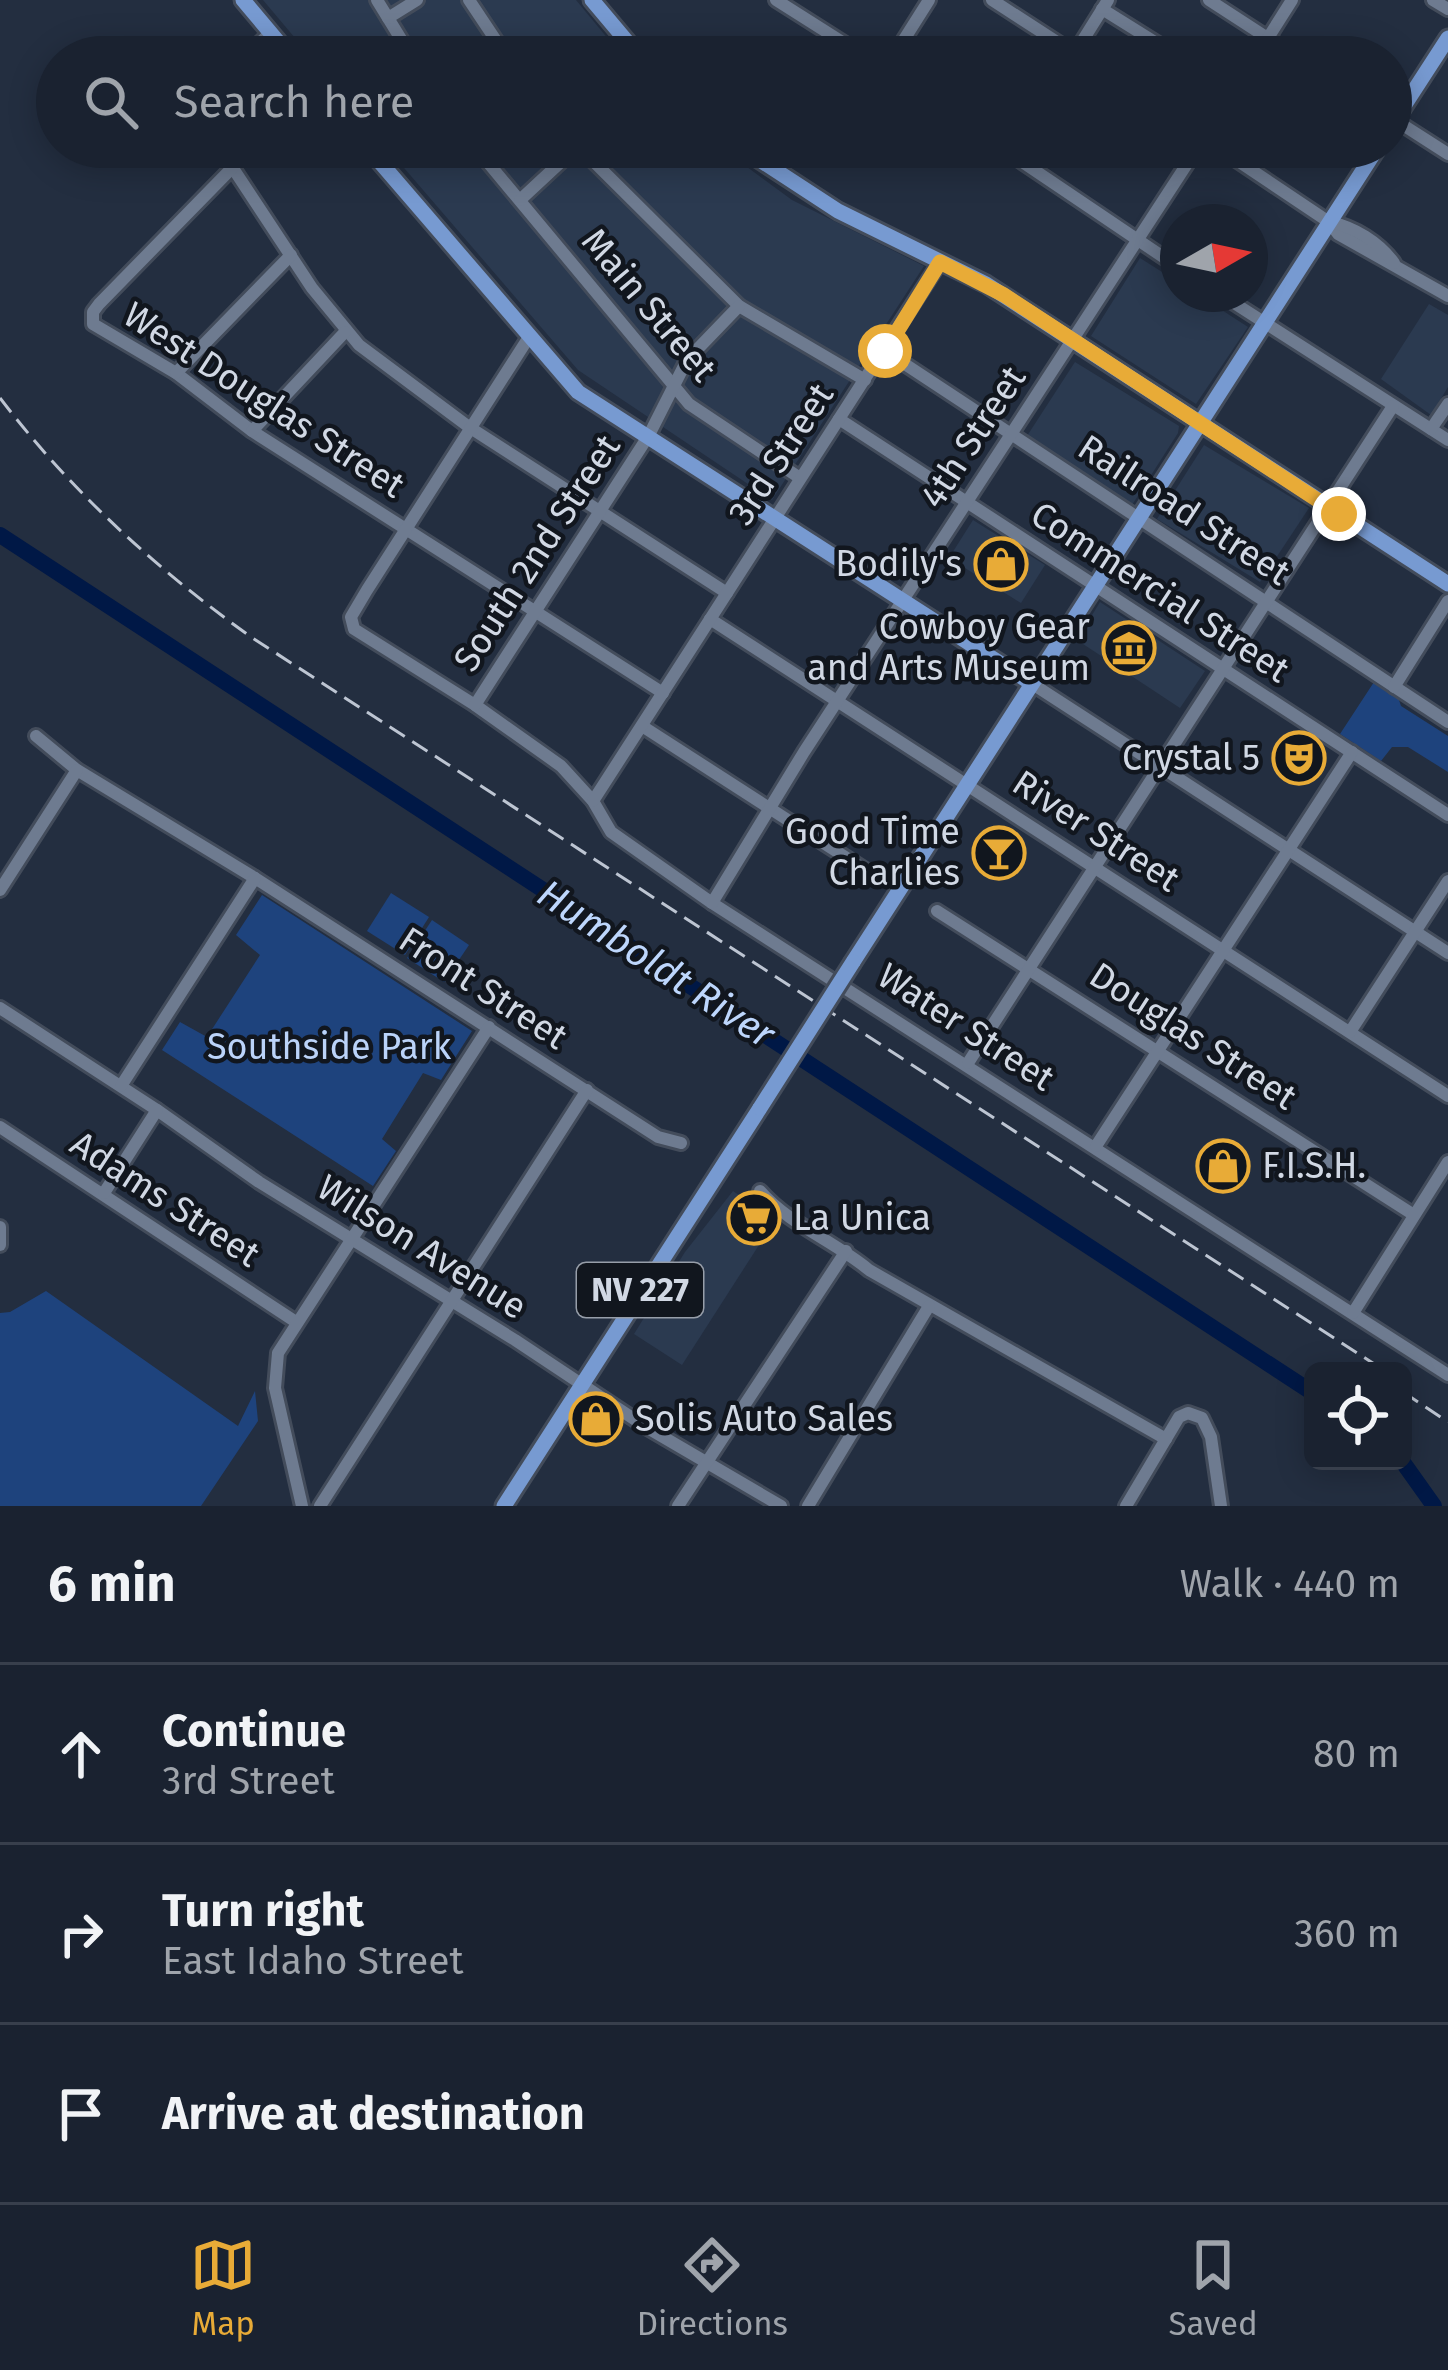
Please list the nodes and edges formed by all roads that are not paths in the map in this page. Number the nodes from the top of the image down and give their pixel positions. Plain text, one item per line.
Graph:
1 (243, 0) edge
2 (377, 0) edge
3 (417, 0) edge
4 (469, 0) edge
5 (592, 0) edge
6 (776, 0) edge
7 (929, 0) edge
8 (992, 0) edge
9 (1209, 0) edge
10 (1292, 0) edge
11 (1433, 0) edge
12 (1105, 4) edge
13 (1448, 10) edge
14 (388, 18) junction
15 (270, 33) junction
16 (267, 36) edge
17 (272, 36) edge
18 (399, 36) edge
19 (493, 36) edge
20 (622, 36) edge
21 (833, 36) edge
22 (906, 36) edge
23 (1045, 36) edge
24 (1085, 36) edge
25 (1150, 36) edge
26 (1266, 36) edge
27 (1270, 36) edge
28 (1448, 38) edge
29 (1412, 91) edge
30 (1412, 133) edge
31 (1448, 154) edge
32 (232, 168) edge
33 (234, 168) edge
34 (385, 168) edge
35 (493, 168) edge
36 (555, 168) edge
37 (599, 168) edge
38 (772, 168) edge
39 (1034, 168) edge
40 (1184, 168) edge
41 (1248, 168) edge
42 (1364, 168) edge
43 (520, 200) junction
44 (1329, 222) junction
45 (1136, 241) junction
46 (291, 255) junction
47 (1160, 256) edge
48 (940, 262) junction
49 (1448, 296) edge
50 (739, 306) junction
51 (1249, 312) edge
52 (1265, 322) junction
53 (345, 332) junction
54 (529, 337) junction
55 (1072, 340) junction
56 (885, 351) junction
57 (176, 373) junction
58 (865, 380) junction
59 (675, 388) junction
60 (1448, 404) edge
61 (1393, 406) junction
62 (839, 419) junction
63 (1199, 426) junction
64 (469, 427) junction
65 (1432, 429) junction
66 (252, 431) junction
67 (1012, 432) junction
68 (649, 435) junction
69 (1448, 440) edge
70 (800, 478) junction
71 (967, 502) junction
72 (1327, 507) junction
73 (601, 511) junction
74 (776, 517) junction
75 (1139, 517) junction
76 (406, 529) junction
77 (1448, 584) edge
78 (1095, 585) junction
79 (727, 592) junction
80 (904, 601) junction
81 (1267, 601) junction
82 (1448, 601) edge
83 (535, 609) junction
84 (710, 619) junction
85 (1223, 669) junction
86 (1031, 683) junction
87 (1394, 687) junction
88 (663, 693) junction
89 (840, 700) junction
90 (475, 705) junction
91 (1448, 722) edge
92 (642, 725) junction
93 (36, 736) dead end
94 (1352, 752) junction
95 (1160, 766) junction
96 (77, 770) junction
97 (967, 783) junction
98 (592, 801) junction
99 (769, 808) junction
100 (1448, 815) edge
101 (1288, 850) junction
102 (1095, 866) junction
103 (867, 871) dead end
104 (255, 878) junction
105 (1448, 881) edge
106 (0, 890) edge
107 (712, 903) junction
108 (938, 910) dead end
109 (1414, 932) junction
110 (1223, 950) junction
111 (1448, 953) edge
112 (1030, 967) junction
113 (0, 1008) edge
114 (489, 1027) junction
115 (1350, 1032) junction
116 (1159, 1050) junction
117 (968, 1063) junction
118 (121, 1087) junction
119 (586, 1090) junction
120 (1448, 1096) edge
121 (157, 1109) junction
122 (0, 1127) edge
123 (681, 1143) dead end
124 (1096, 1146) junction
125 (1448, 1162) edge
126 (760, 1191) dead end
127 (104, 1193) junction
128 (1414, 1216) junction
129 (0, 1227) edge
130 (351, 1239) junction
131 (0, 1245) edge
132 (846, 1251) junction
133 (449, 1302) junction
134 (929, 1306) junction
135 (1353, 1313) junction
136 (296, 1322) junction
137 (1448, 1375) edge
138 (580, 1383) junction
139 (1166, 1439) junction
140 (708, 1464) junction
141 (302, 1506) edge
142 (320, 1506) edge
143 (504, 1506) edge
144 (678, 1506) edge
145 (781, 1506) edge
146 (808, 1506) edge
147 (1126, 1506) edge
148 (1221, 1506) edge

1 - 15 main road
2 - 14 street
3 - 14 street
4 - 19 street
5 - 20 main road
6 - 21 street
7 - 22 street
8 - 23 street
9 - 26 street
10 - 27 street
11 - 13 street
12 - 24 street
12 - 25 street
14 - 18 street
15 - 16 street
15 - 17 main road
28 - 29 main road
30 - 31 street
32 - 57 street, West Douglas Street
33 - 46 street
34 - 54 main road
35 - 43 street, Main Street
36 - 43 street
37 - 50 street
38 - 48 main road
39 - 45 street
40 - 45 street, 4th Street
41 - 44 street
42 - 44 main road
43 - 59 street, Main Street
44 - 49 street
44 - 52 main road
45 - 47 street
45 - 55 street, 4th Street
46 - 53 street
46 - 57 street
48 - 55 main road
48 - 56 street, 3rd Street
50 - 58 street
50 - 59 street, South 2nd Street
51 - 52 street
52 - 61 street
52 - 63 main road
53 - 64 street
53 - 66 street
54 - 64 street
54 - 68 main road
55 - 63 main road
55 - 67 street, 4th Street
56 - 58 street, 3rd Street
56 - 67 street, Railroad Street
57 - 66 street, West Douglas Street
58 - 62 street, 3rd Street
59 - 68 street, South 2nd Street
59 - 70 street, Main Street
60 - 65 street
61 - 65 street
61 - 72 street
62 - 70 street, 3rd Street
62 - 71 street, Commercial Street
63 - 72 main road
63 - 75 main road, NV 227
64 - 73 street
64 - 76 street
65 - 69 street
66 - 76 street, West Douglas Street
67 - 71 street, 4th Street
67 - 75 street, Railroad Street
68 - 73 street, South 2nd Street
68 - 74 main road
70 - 74 street, 3rd Street
71 - 78 street, Commercial Street
71 - 80 street, 4th Street
72 - 77 main road
72 - 81 street
73 - 79 street
73 - 83 street, South 2nd Street
74 - 79 street, 3rd Street
74 - 80 main road
75 - 78 main road, NV 227
75 - 81 street, Railroad Street
76 - 83 street
76 - 90 street, Water Street
78 - 85 street, Commercial Street
78 - 86 main road, NV 227
79 - 84 street, 3rd Street
80 - 86 main road
80 - 89 street, 4th Street
81 - 85 street
81 - 87 street, Railroad Street
82 - 87 street
83 - 88 street
83 - 90 street, South 2nd Street
84 - 88 street, 3rd Street
84 - 89 street, River Street
85 - 94 street, Commercial Street
85 - 95 street
86 - 95 street
86 - 97 main road, NV 227
87 - 91 street, Railroad Street
88 - 92 street, 3rd Street
89 - 97 street, River Street
89 - 99 street, 4th Street
90 - 98 street, Water Street
92 - 98 street, 3rd Street
92 - 99 street
93 - 96 street, Front Street
94 - 100 street, Commercial Street
94 - 101 street
95 - 101 street
95 - 102 street
96 - 104 street, Front Street
96 - 106 street
97 - 102 street, River Street
97 - 138 main road, NV 227, bridge
98 - 107 street, Water Street
99 - 103 street
99 - 107 street, 4th Street
101 - 109 street
101 - 110 street
102 - 110 street, River Street
102 - 112 street
104 - 114 street, Front Street
104 - 118 street
105 - 109 street
107 - 117 street, Water Street
108 - 112 street, Douglas Street
109 - 111 street
109 - 115 street
110 - 115 street, River Street
110 - 116 street
112 - 116 street, Douglas Street
112 - 117 street
113 - 118 street, Wilson Avenue
114 - 119 street, Front Street
114 - 130 street
115 - 120 street, River Street
116 - 124 street
116 - 128 street, Douglas Street
117 - 124 street, Water Street
118 - 121 street, Wilson Avenue
119 - 123 street, Front Street
119 - 133 street
121 - 127 street
121 - 130 street, Wilson Avenue
122 - 127 street, Adams Street
124 - 135 street, Water Street
125 - 128 street
126 - 132 street
127 - 136 street, Adams Street
128 - 135 street
129 - 131 street
130 - 133 street, Wilson Avenue
130 - 136 street
132 - 134 street
132 - 140 street
133 - 138 street, Wilson Avenue
133 - 142 street
134 - 139 street
134 - 146 street
135 - 137 street, Water Street
136 - 141 street
138 - 140 street, Wilson Avenue
138 - 143 main road, NV 227
139 - 147 street
139 - 148 street
140 - 144 street
140 - 145 street, Wilson Avenue

